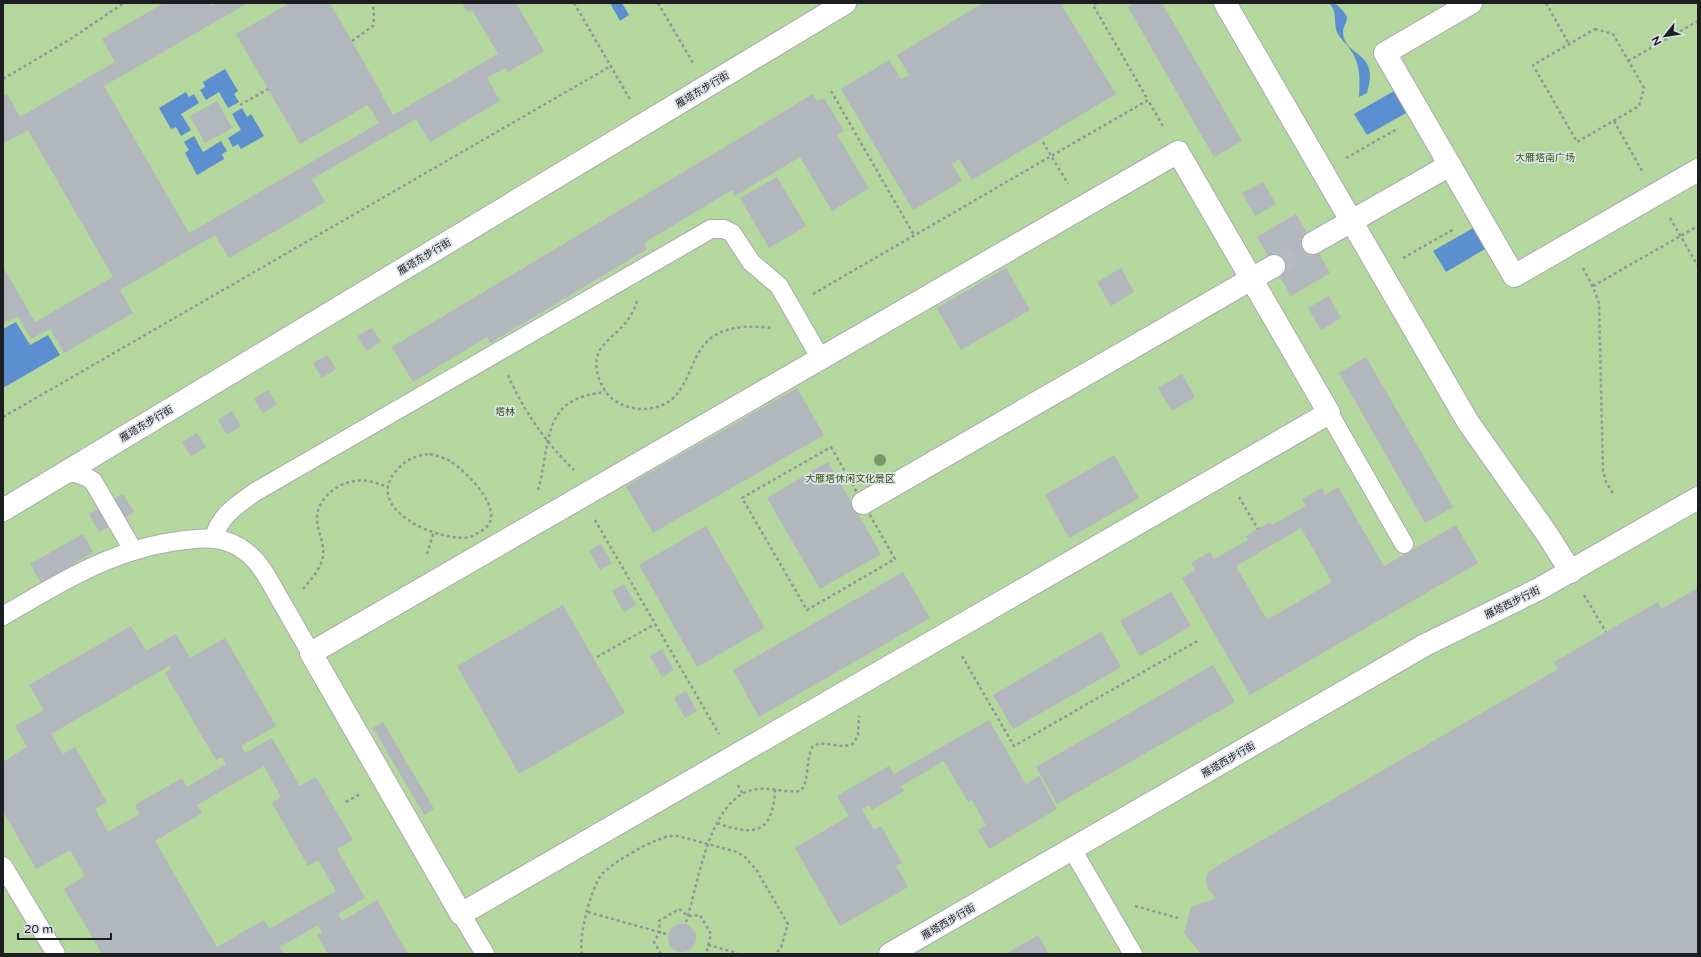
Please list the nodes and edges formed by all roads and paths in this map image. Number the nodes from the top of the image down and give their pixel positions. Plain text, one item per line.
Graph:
1 (124, 3) edge
2 (373, 3) edge
3 (574, 3) edge
4 (658, 3) edge
5 (845, 3) edge
6 (1097, 3) edge
7 (1225, 3) edge
8 (1471, 3) edge
9 (1546, 3) edge
10 (1698, 21) edge
11 (352, 41) dead end
12 (1569, 44) junction
13 (1628, 61) junction
14 (611, 66) junction
15 (3, 79) edge
16 (707, 86) junction
17 (268, 89) dead end
18 (831, 91) dead end
19 (1148, 100) junction
20 (240, 105) dead end
21 (1421, 115) junction
22 (645, 124) junction
23 (1043, 142) dead end
24 (1178, 152) junction
25 (1051, 156) junction
26 (1450, 165) junction
27 (1698, 170) edge
28 (1323, 172) junction
29 (1081, 208) junction
30 (1479, 214) junction
31 (1352, 221) junction
32 (1698, 226) edge
33 (914, 235) junction
34 (1313, 244) tunnel mouth
35 (1569, 244) junction
36 (1274, 266) tunnel mouth
37 (1380, 271) junction
38 (629, 276) junction
39 (1252, 279) junction
40 (1593, 286) junction
41 (791, 306) junction
42 (804, 330) junction
43 (497, 352) junction
44 (821, 359) junction
45 (605, 392) junction
46 (1329, 413) junction
47 (3, 417) edge
48 (548, 440) junction
49 (1226, 472) junction
50 (59, 476) junction
51 (388, 487) junction
52 (588, 493) junction
53 (535, 495) dead end
54 (1614, 495) dead end
55 (1698, 498) edge
56 (863, 503) junction
57 (3, 510) edge
58 (492, 514) junction
59 (497, 515) dead end
60 (1258, 529) dead end
61 (214, 538) junction
62 (1404, 544) dead end
63 (133, 550) junction
64 (1571, 572) junction
65 (286, 610) junction
66 (3, 616) edge
67 (655, 624) junction
68 (948, 632) junction
69 (1606, 632) dead end
70 (1199, 640) dead end
71 (311, 653) junction
72 (597, 657) dead end
73 (854, 687) junction
74 (732, 757) junction
75 (776, 790) junction
76 (717, 824) junction
77 (708, 843) junction
78 (1072, 849) junction
79 (3, 866) edge
80 (1099, 896) junction
81 (588, 912) junction
82 (461, 914) junction
83 (688, 916) junction
84 (1178, 918) dead end
85 (686, 922) dead end
86 (660, 932) junction
87 (666, 934) dead end
88 (708, 945) junction
89 (736, 953) edge
90 (56, 954) edge
91 (485, 954) edge
92 (582, 954) edge
93 (661, 954) edge
94 (706, 954) edge
95 (742, 954) edge
96 (776, 954) edge
97 (890, 954) edge
98 (1133, 954) edge

1 - 15 path
2 - 11 path
3 - 14 path
4 - 16 path
5 - 16 street, 雁塔东步行街
6 - 19 path
7 - 28 street
8 - 21 street
9 - 12 path
10 - 13 path
12 - 13 path
12 - 13 path
14 - 22 path
14 - 47 path
16 - 22 street, 雁塔东步行街
17 - 20 path
18 - 33 path
19 - 24 path
19 - 25 path
21 - 26 street
21 - 28 path
22 - 50 street, 雁塔东步行街
23 - 25 path
24 - 29 street
24 - 39 street
25 - 29 path
25 - 33 path
26 - 30 street
26 - 31 street
27 - 35 street
28 - 31 street
29 - 44 street
30 - 35 street
30 - 37 path
31 - 34 street
31 - 37 street
32 - 40 path
33 - 41 path
35 - 40 path
36 - 39 street
37 - 64 street
38 - 41 lane
38 - 43 lane
38 - 45 path
39 - 46 street
39 - 56 street
40 - 54 path
41 - 42 lane
42 - 44 lane
42 - 45 path
43 - 48 path
43 - 61 lane
44 - 52 street
45 - 48 path
46 - 49 street
46 - 62 lane
48 - 52 path
48 - 53 path
49 - 60 path
49 - 68 street
50 - 57 street, 雁塔东步行街
50 - 63 lane
51 - 58 path
51 - 58 path
51 - 65 path
52 - 67 path
52 - 71 street
55 - 64 street, 雁塔西步行街
56 - 56 path
58 - 59 path
61 - 63 lane
61 - 65 lane
63 - 66 lane
64 - 69 path
64 - 78 street, 雁塔西步行街
65 - 71 lane
67 - 72 path
67 - 74 path
68 - 70 path
68 - 73 street
71 - 82 street
73 - 74 street
73 - 75 path
74 - 82 street
75 - 76 path
75 - 76 path
76 - 77 path
77 - 81 path
77 - 83 path
77 - 96 path
78 - 80 lane
78 - 97 street, 雁塔西步行街
79 - 90 lane
80 - 84 path
80 - 98 lane
81 - 86 path
81 - 92 path
82 - 91 lane
83 - 85 path
83 - 86 path
83 - 88 path
86 - 87 path
86 - 93 path
88 - 89 path
88 - 94 path
89 - 95 path

